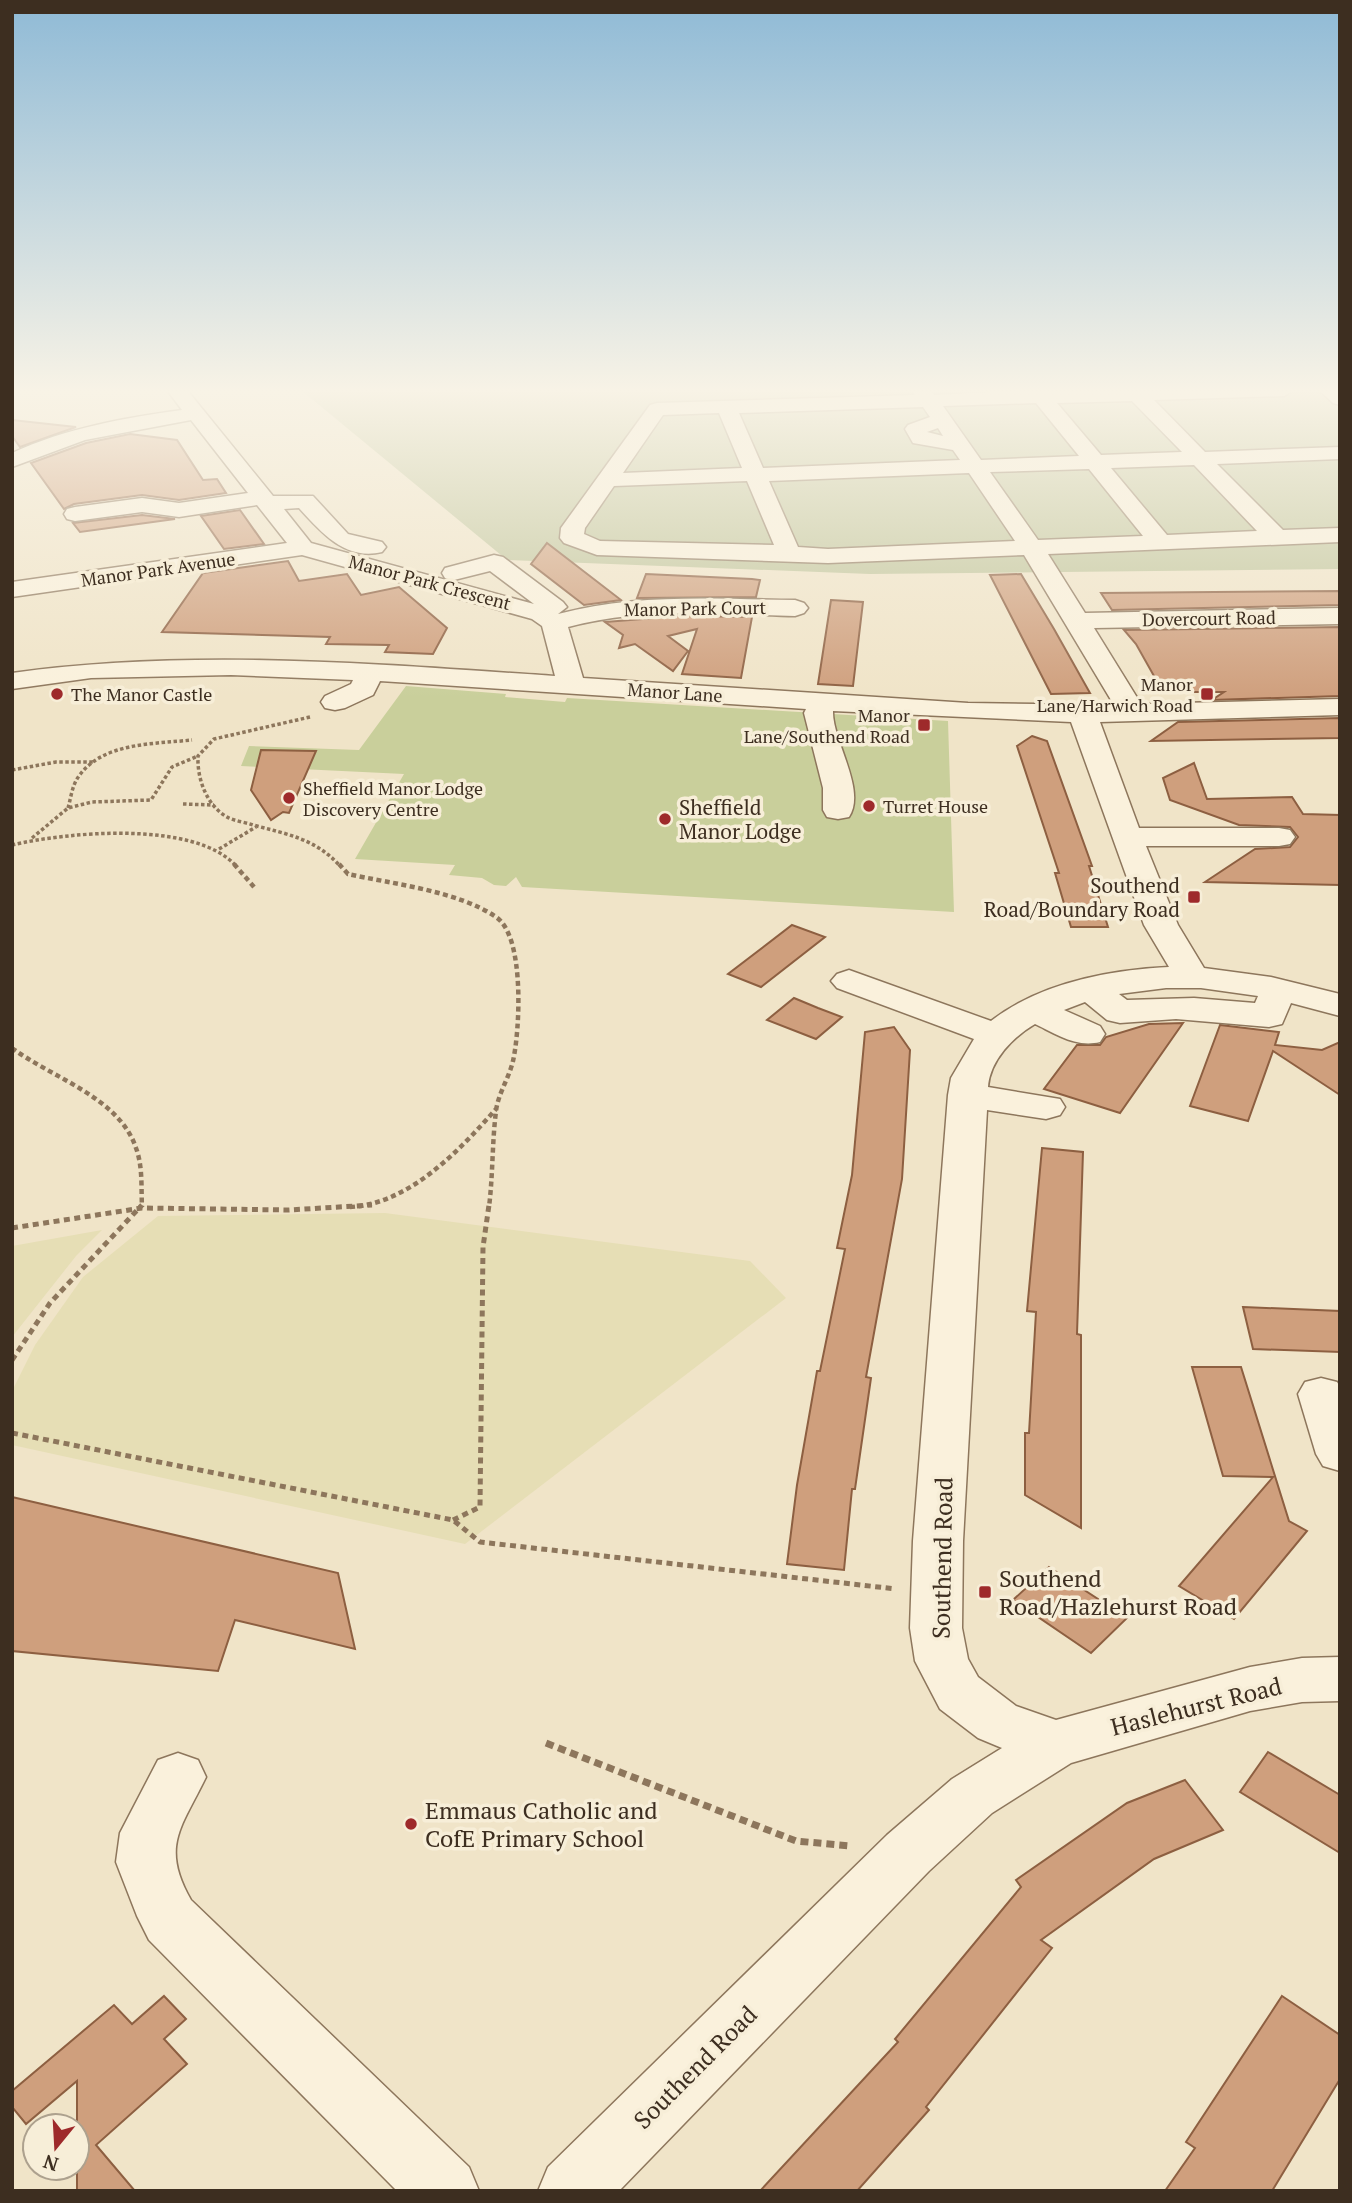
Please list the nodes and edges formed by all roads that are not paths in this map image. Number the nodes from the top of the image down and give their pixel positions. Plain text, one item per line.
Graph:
1 (258, 493) edge
2 (598, 493) edge
3 (765, 493) edge
4 (993, 493) edge
5 (1120, 493) edge
6 (1231, 493) edge
7 (265, 501) junction
8 (75, 514) dead end
9 (1340, 535) edge
10 (1277, 538) junction
11 (1160, 542) junction
12 (303, 548) junction
13 (1032, 548) junction
14 (789, 553) junction
15 (449, 579) junction
16 (12, 590) edge
17 (795, 608) dead end
18 (1340, 616) edge
19 (547, 618) junction
20 (1079, 621) junction
21 (370, 672) junction
22 (12, 681) edge
23 (571, 685) junction
24 (823, 701) junction
25 (1340, 707) edge
26 (326, 709) road end
27 (1132, 712) junction
28 (1083, 714) junction
29 (838, 810) dead end
30 (1128, 837) junction
31 (1279, 837) dead end
32 (1192, 977) junction
33 (849, 981) dead end
34 (1089, 988) junction
35 (1278, 989) junction
36 (1340, 1005) edge
37 (1034, 1010) junction
38 (994, 1034) junction
39 (1087, 1034) dead end
40 (967, 1095) junction
41 (1046, 1107) dead end
42 (1321, 1394) dead end
43 (1340, 1454) edge
44 (1340, 1679) edge
45 (1055, 1744) junction
46 (178, 1777) dead end
47 (444, 2191) edge
48 (572, 2191) edge

1 - 7 street
2 - 14 street
3 - 14 street
4 - 13 street
5 - 11 street
6 - 10 street
7 - 8 street
7 - 12 street
7 - 15 street
9 - 10 street
10 - 11 street
11 - 13 street
12 - 15 street, Manor Park Crescent
12 - 16 street, Manor Park Avenue
13 - 14 street
13 - 20 street
15 - 19 street, Manor Park Crescent
15 - 19 street
17 - 19 street, Manor Park Court
18 - 20 street, Dovercourt Road
19 - 23 street
20 - 27 street
21 - 22 street, Manor Lane
21 - 23 street, Manor Lane
21 - 26 street
23 - 24 street, Manor Lane
24 - 28 street, Manor Lane
24 - 29 street
25 - 27 street, Manor Lane
27 - 28 street, Manor Lane
28 - 30 street
30 - 31 street
30 - 32 street
32 - 34 street, Southend Road
32 - 35 street, Southend Road
33 - 38 street
34 - 35 street
34 - 37 street, Southend Road
35 - 36 street, Southend Road
37 - 38 street, Southend Road
37 - 39 street
38 - 40 street, Southend Road
40 - 41 street
40 - 45 street, Southend Road
42 - 43 street
44 - 45 street, Haslehurst Road
45 - 48 street, Southend Road
46 - 47 street

